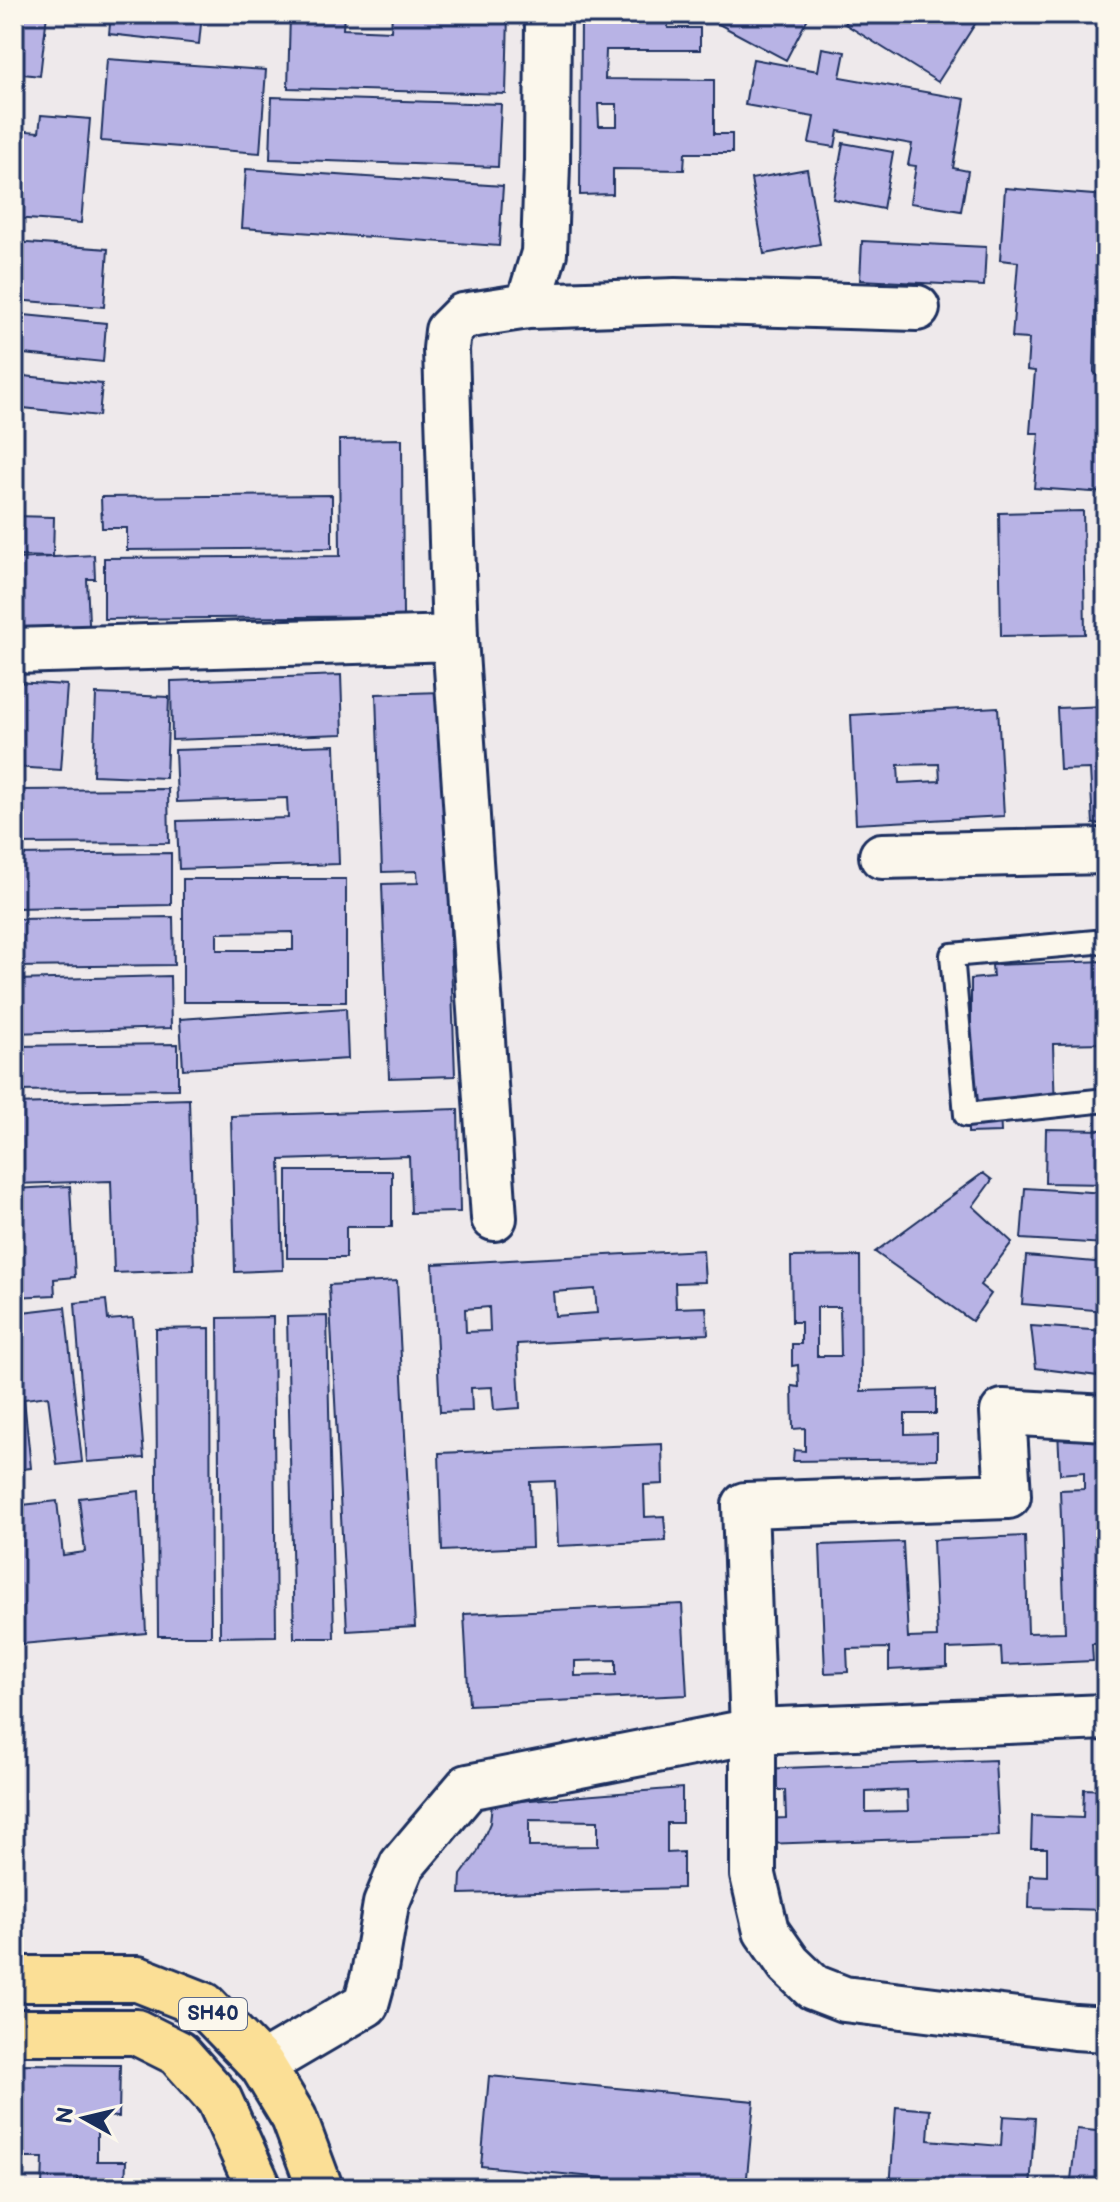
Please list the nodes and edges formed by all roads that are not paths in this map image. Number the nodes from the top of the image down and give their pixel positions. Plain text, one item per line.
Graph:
1 (548, 14) edge
2 (528, 306) junction
3 (917, 308) dead end
4 (455, 638) junction
5 (14, 651) edge
6 (1106, 851) edge
7 (882, 856) dead end
8 (1106, 941) edge
9 (1106, 1100) edge
10 (494, 1218) dead end
11 (1106, 1418) edge
12 (1106, 1717) edge
13 (753, 1731) junction
14 (14, 1979) edge
15 (1106, 2029) edge
16 (14, 2032) edge
17 (262, 2065) junction
18 (259, 2188) edge
19 (320, 2188) edge

1 - 2 street
2 - 3 street
2 - 4 street
4 - 5 street
4 - 10 street
6 - 7 street
8 - 9 lane
11 - 13 street
12 - 13 street
13 - 15 street
13 - 17 street
14 - 17 main road, SH40
16 - 18 main road, SH40
17 - 19 main road, SH40

